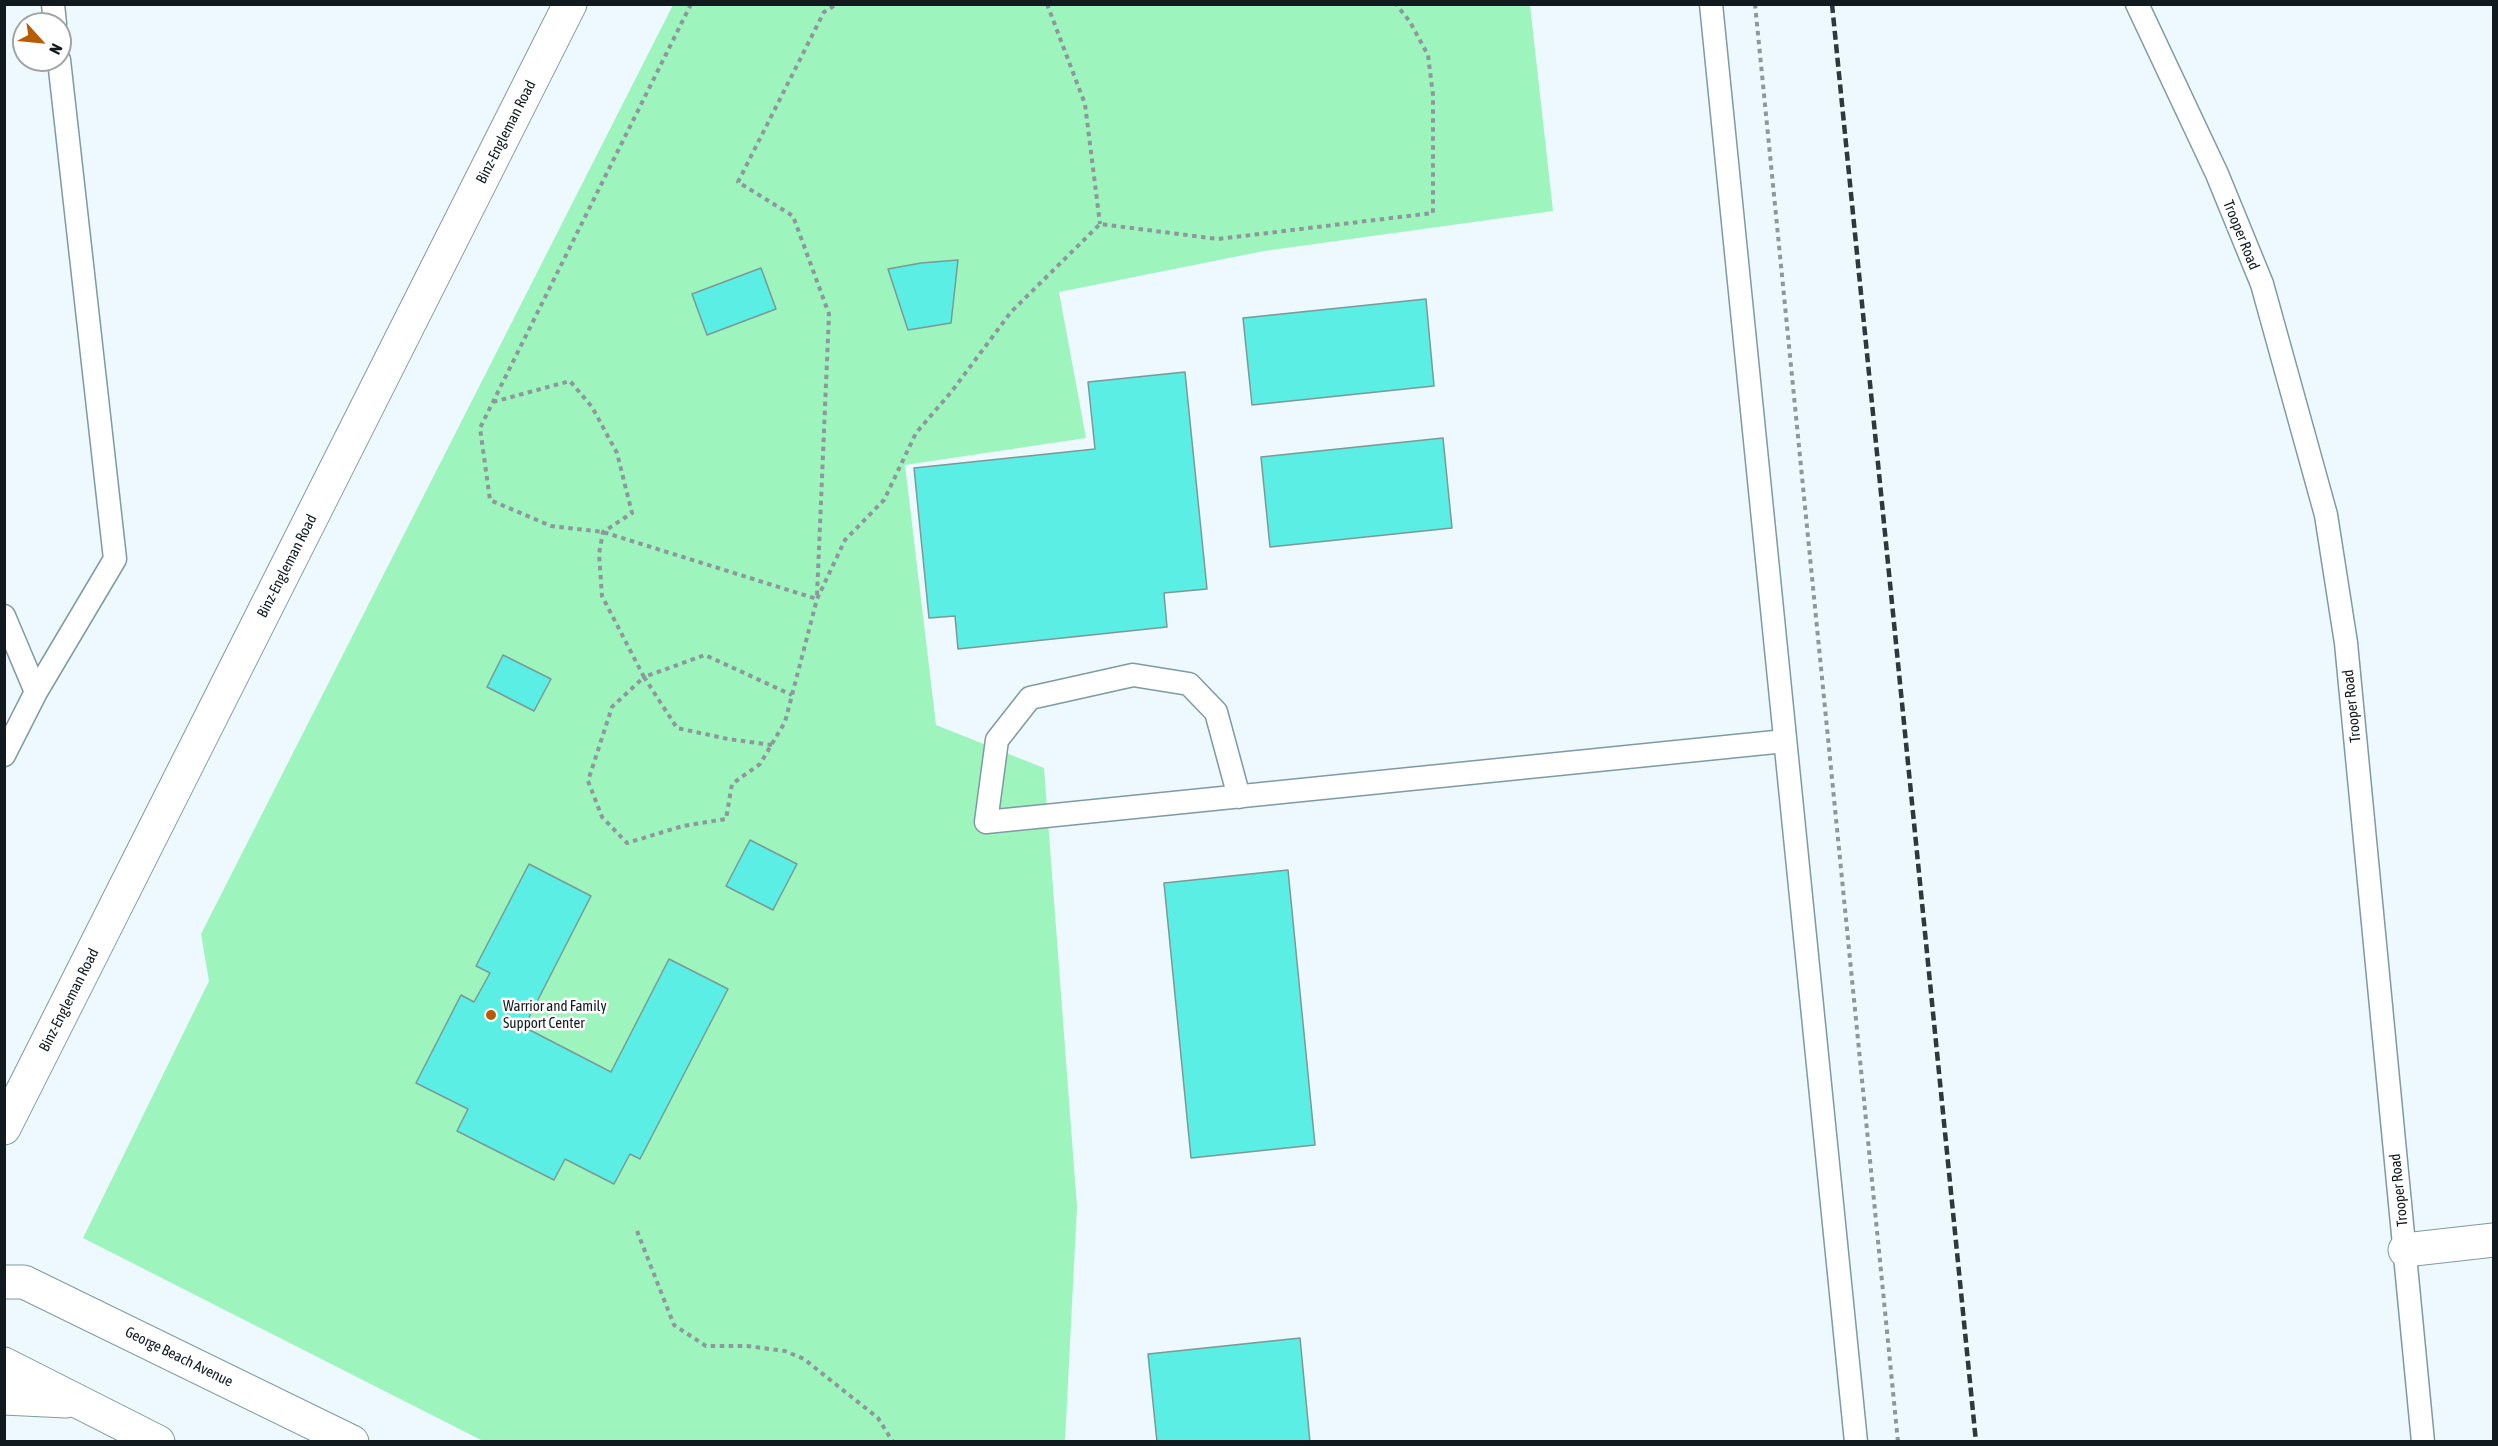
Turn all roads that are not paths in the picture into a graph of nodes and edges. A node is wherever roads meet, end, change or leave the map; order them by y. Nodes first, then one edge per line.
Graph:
1 (570, 4) edge
2 (1711, 4) edge
3 (2137, 4) edge
4 (60, 72) edge
5 (4, 616) edge
6 (36, 692) junction
7 (1785, 741) junction
8 (4, 755) edge
9 (1239, 797) junction
10 (4, 1128) edge
11 (2493, 1240) edge
12 (2405, 1250) junction
13 (4, 1282) edge
14 (4, 1364) edge
15 (4, 1398) edge
16 (78, 1401) junction
17 (158, 1442) edge
18 (352, 1442) edge
19 (1856, 1442) edge
20 (2423, 1442) edge

1 - 10 street, Binz-Engleman Road
2 - 7 lane
3 - 12 lane, Trooper Road
4 - 6 lane
5 - 6 lane
6 - 8 lane
7 - 9 lane
7 - 19 lane
9 - 9 lane
11 - 12 street
12 - 20 lane, Trooper Road
13 - 18 street, George Beach Avenue
14 - 16 street
15 - 16 street
16 - 17 street

